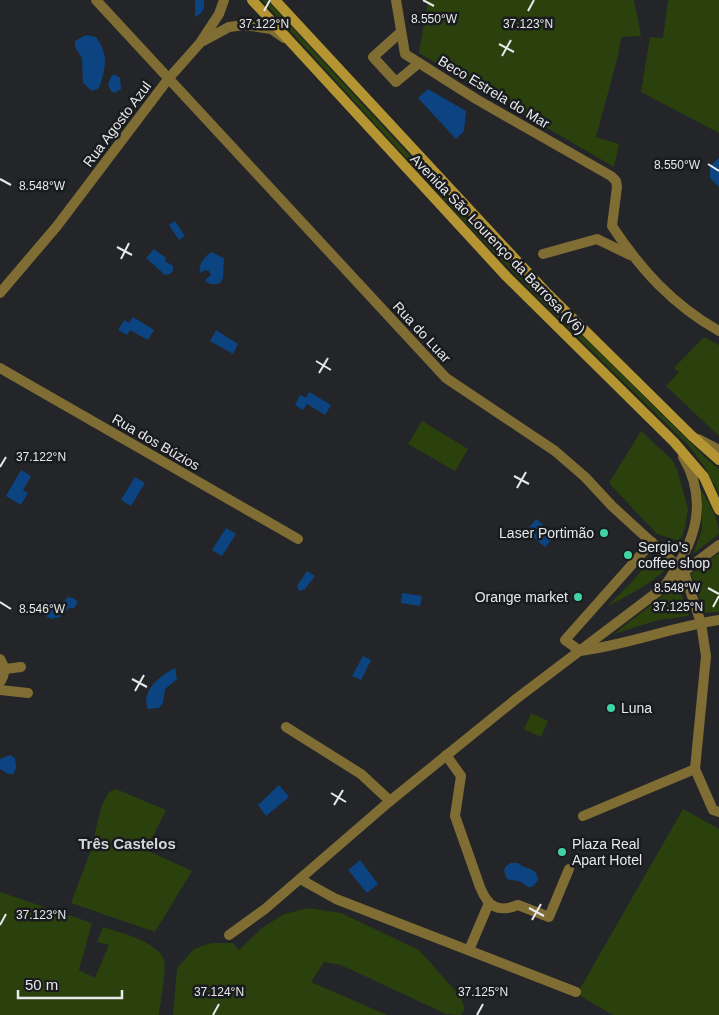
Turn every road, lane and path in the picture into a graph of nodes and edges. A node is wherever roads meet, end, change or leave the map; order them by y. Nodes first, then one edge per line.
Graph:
1 (96, 0) edge
2 (224, 0) edge
3 (252, 0) edge
4 (275, 0) edge
5 (396, 0) edge
6 (401, 32) junction
7 (200, 43) junction
8 (291, 43) junction
9 (419, 63) junction
10 (169, 78) junction
11 (612, 226) junction
12 (597, 239) junction
13 (543, 254) dead end
14 (631, 255) junction
15 (0, 294) edge
16 (719, 331) edge
17 (0, 368) edge
18 (692, 436) junction
19 (674, 442) junction
20 (719, 450) edge
21 (719, 460) edge
22 (719, 510) edge
23 (298, 539) dead end
24 (652, 542) junction
25 (719, 545) edge
26 (681, 569) junction
27 (719, 620) edge
28 (701, 623) junction
29 (580, 651) junction
30 (0, 659) edge
31 (21, 667) dead end
32 (5, 669) junction
33 (0, 682) edge
34 (0, 690) edge
35 (28, 694) dead end
36 (286, 727) dead end
37 (446, 755) junction
38 (695, 769) junction
39 (390, 801) junction
40 (719, 812) edge
41 (583, 816) dead end
42 (569, 869) dead end
43 (300, 879) junction
44 (490, 903) junction
45 (229, 935) dead end
46 (469, 950) junction
47 (576, 992) dead end

1 - 10 street, Rua do Luar
2 - 7 street, Rua Agosto Azul
3 - 8 main road, Avenida São Lourenço da Barrosa (V6)
4 - 18 main road, Avenida São Lourenço da Barrosa (V6)
5 - 6 street, Beco Estrela do Mar
6 - 9 street, Beco Estrela do Mar
6 - 9 street
7 - 8 street, Rua Agosto Azul
7 - 10 street, Rua Agosto Azul
8 - 19 main road, Avenida São Lourenço da Barrosa (V6)
9 - 11 street, Beco Estrela do Mar
10 - 15 street, Rua Agosto Azul
10 - 24 street, Rua do Luar
11 - 12 street
11 - 14 street
12 - 13 street
12 - 14 street
14 - 16 street
17 - 23 street, Rua dos Búzios
18 - 20 street
18 - 21 main road, Avenida São Lourenço da Barrosa (V6)
19 - 22 main road, Avenida São Lourenço da Barrosa (V6)
19 - 26 street
24 - 26 street, Rua do Luar
24 - 29 street
25 - 26 street
26 - 28 street
26 - 29 street
27 - 28 street
28 - 29 street
28 - 38 street
29 - 37 street
30 - 32 street
31 - 32 street
32 - 33 street
34 - 35 street
36 - 39 street
37 - 39 street
37 - 44 street
38 - 40 street
38 - 41 street
39 - 43 street
42 - 44 street
43 - 45 street
43 - 46 street
44 - 46 street
46 - 47 street

